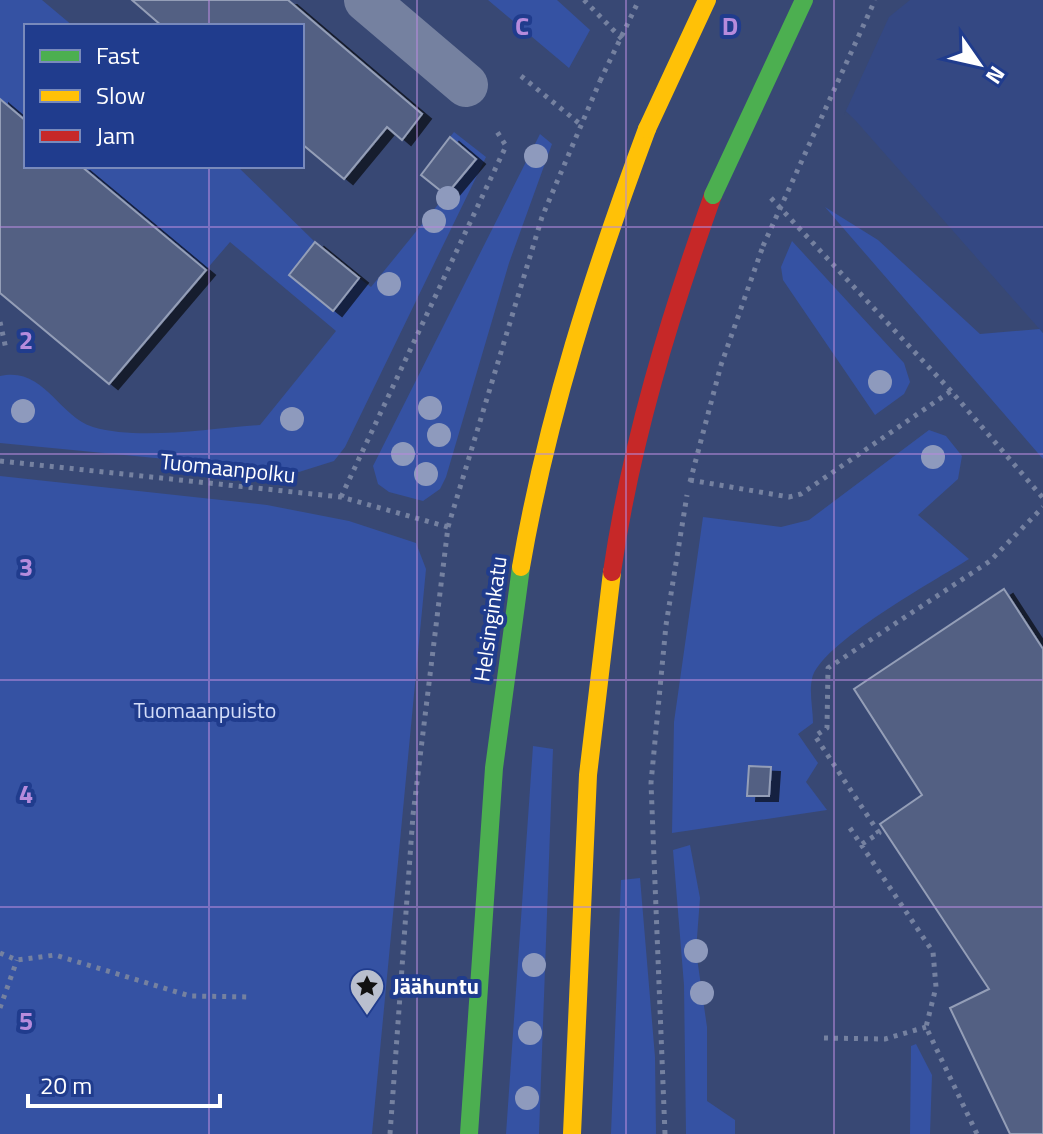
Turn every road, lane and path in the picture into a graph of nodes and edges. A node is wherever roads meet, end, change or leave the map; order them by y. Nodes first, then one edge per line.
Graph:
1 (366, 0) edge
2 (584, 0) edge
3 (639, 0) edge
4 (707, 0) edge
5 (804, 0) edge
6 (875, 0) edge
7 (634, 52) dead end
8 (519, 74) dead end
9 (600, 81) dead end
10 (466, 85) dead end
11 (580, 124) dead end
12 (490, 181) dead end
13 (760, 186) dead end
14 (0, 322) edge
15 (6, 349) dead end
16 (951, 391) junction
17 (0, 461) edge
18 (690, 480) junction
19 (341, 497) junction
20 (1043, 498) edge
21 (1043, 507) edge
22 (448, 527) dead end
23 (850, 828) dead end
24 (862, 844) junction
25 (0, 953) edge
26 (17, 960) junction
27 (251, 997) dead end
28 (0, 1008) edge
29 (926, 1027) junction
30 (824, 1038) dead end
31 (469, 1134) edge
32 (572, 1134) edge
33 (665, 1134) edge
34 (977, 1134) edge

1 - 10 street
2 - 7 path
3 - 9 path, bridge
4 - 31 main road, Helsinginkatu, bridge
5 - 32 main road, bridge
6 - 18 path, bridge
8 - 11 path
12 - 19 path
13 - 16 path
14 - 15 path
16 - 18 path
16 - 20 path
17 - 19 path, Tuomaanpolku
18 - 33 path
19 - 22 path, Tuomaanpolku
21 - 24 path
23 - 24 path
24 - 29 path
25 - 26 path
26 - 27 path
26 - 28 path
29 - 30 path
29 - 34 path

